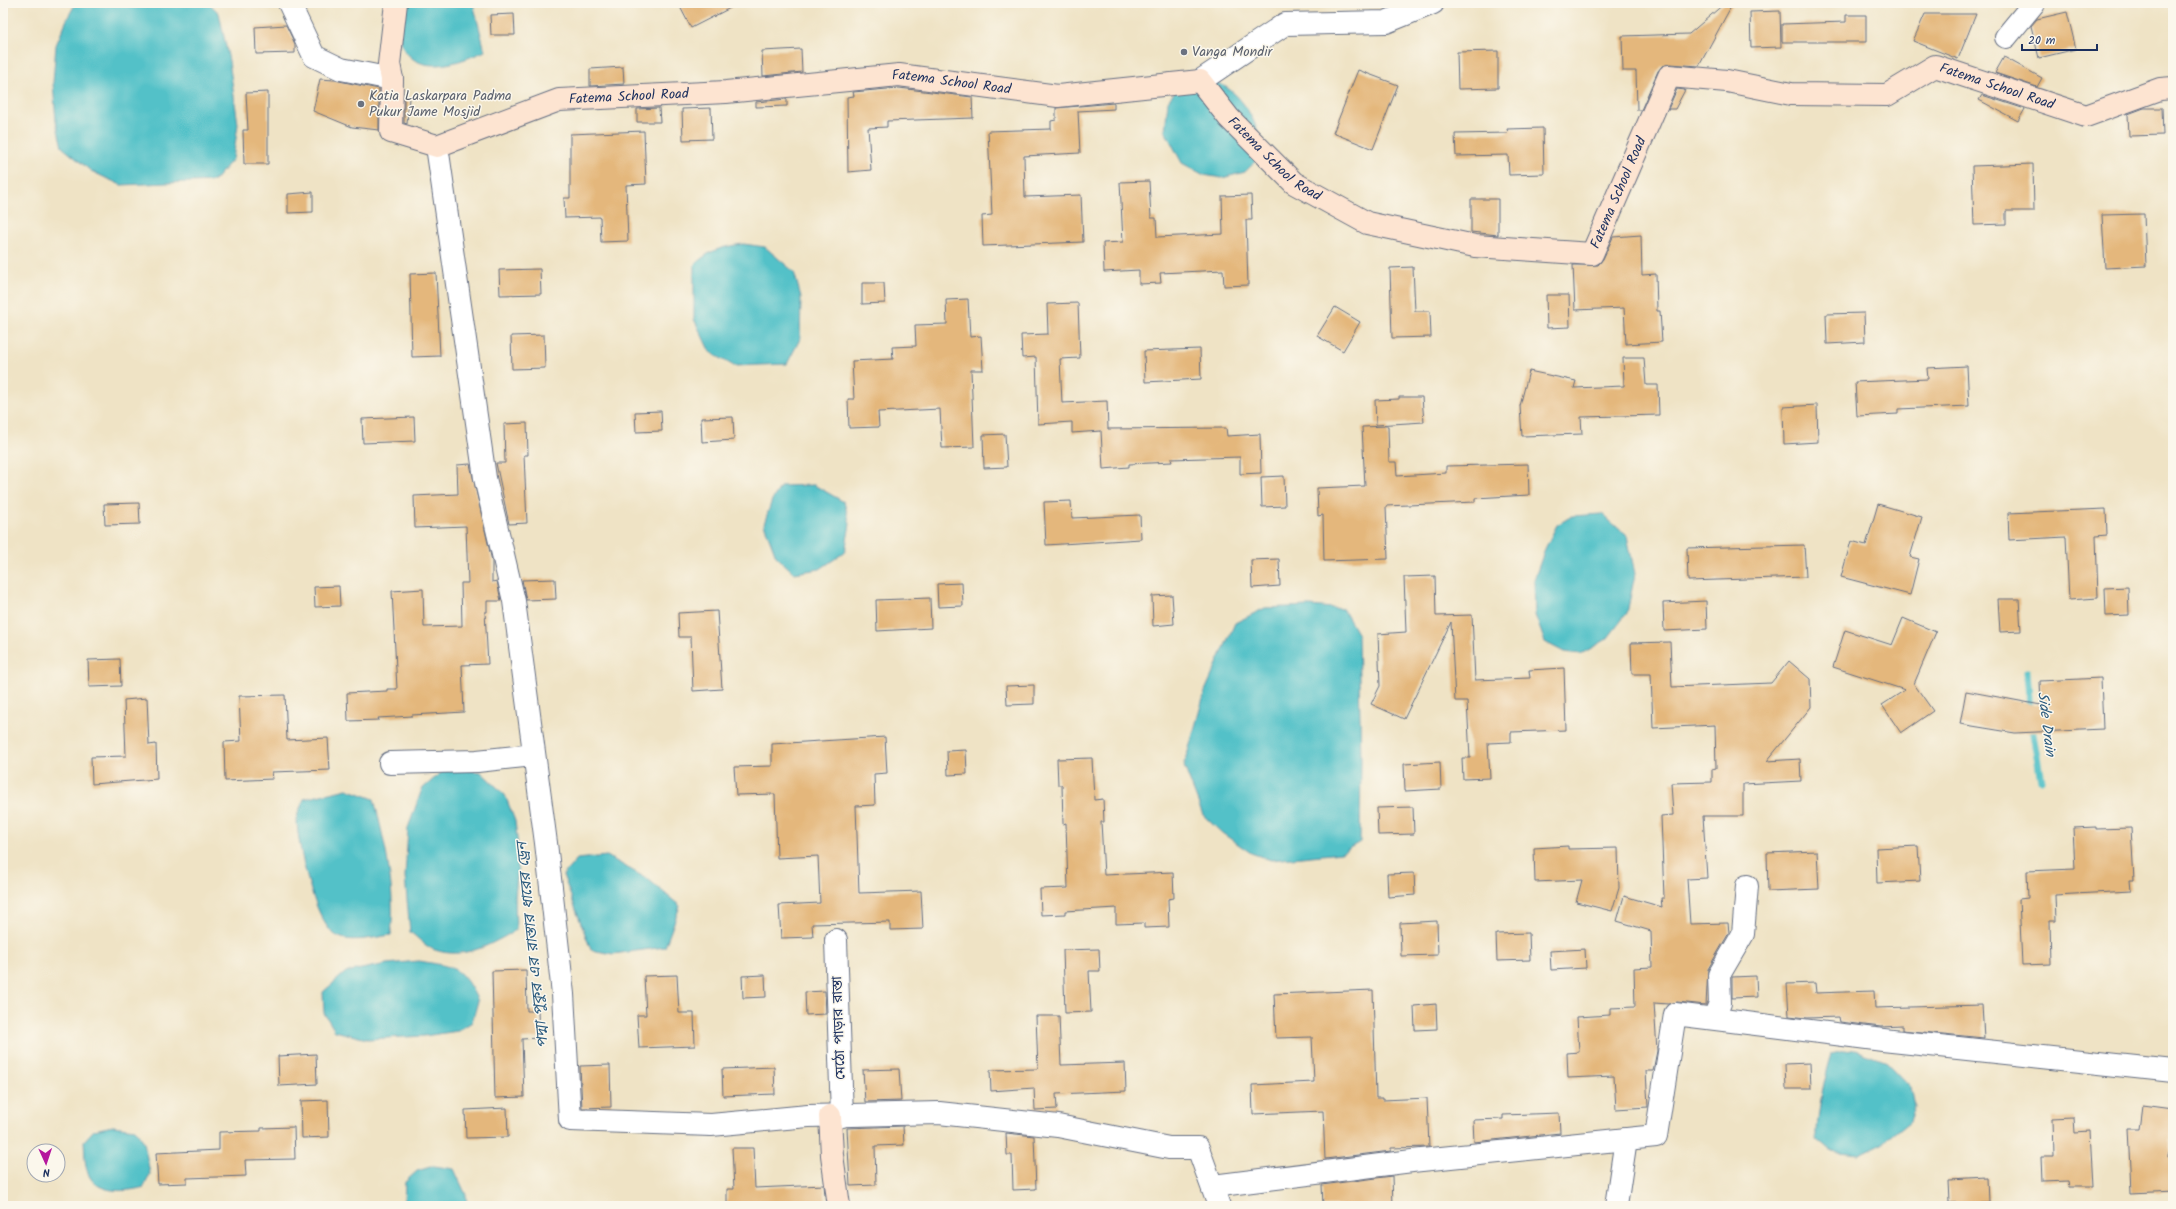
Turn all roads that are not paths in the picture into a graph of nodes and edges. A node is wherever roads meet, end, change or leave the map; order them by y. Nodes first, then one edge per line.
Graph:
1 (289, 3) edge
2 (396, 3) edge
3 (1433, 3) edge
4 (2034, 3) edge
5 (2006, 38) dead end
6 (392, 79) junction
7 (1200, 81) junction
8 (2173, 88) edge
9 (437, 146) junction
10 (534, 755) junction
11 (390, 763) dead end
12 (1747, 886) dead end
13 (836, 940) dead end
14 (1714, 1018) junction
15 (2173, 1071) edge
16 (836, 1116) junction
17 (1626, 1139) junction
18 (1216, 1196) edge
19 (839, 1206) edge
20 (1616, 1206) edge

1 - 6 street
2 - 6 main road
3 - 7 street
4 - 5 street
6 - 9 main road
7 - 8 main road, Fatema School Road
7 - 9 main road, Fatema School Road
9 - 10 street
10 - 11 street
10 - 16 street
12 - 14 street
13 - 16 street, মেঠো পাড়ার রাস্তা
14 - 15 street
14 - 17 street
16 - 18 street
16 - 19 main road
17 - 18 street
17 - 20 street

